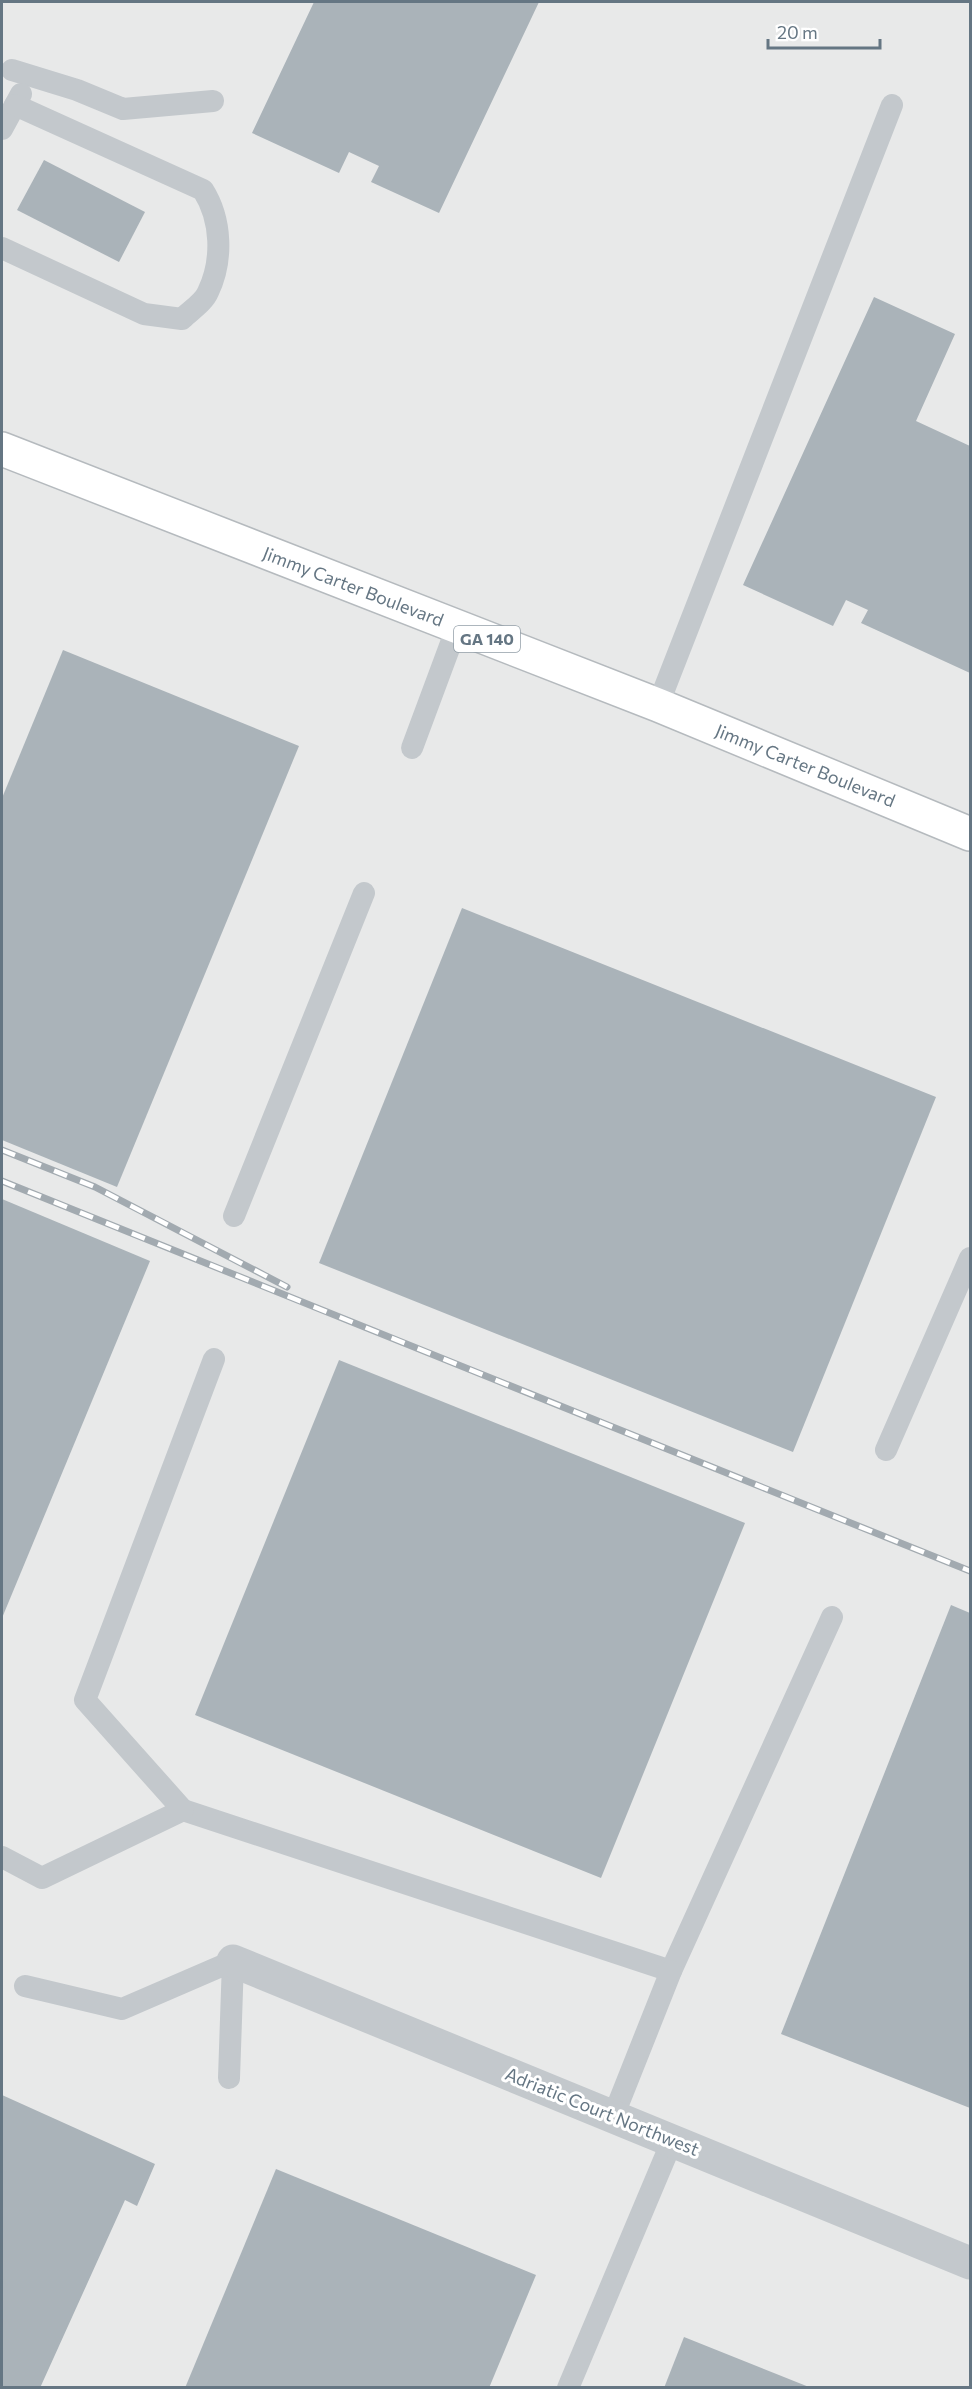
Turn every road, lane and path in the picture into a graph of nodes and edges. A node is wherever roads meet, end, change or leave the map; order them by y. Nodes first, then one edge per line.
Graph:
1 (213, 101) dead end
2 (15, 105) junction
3 (892, 105) dead end
4 (2, 129) edge
5 (2, 248) edge
6 (2, 449) edge
7 (457, 627) junction
8 (658, 705) junction
9 (412, 748) dead end
10 (970, 834) edge
11 (364, 893) dead end
12 (234, 1216) dead end
13 (970, 1258) edge
14 (214, 1359) dead end
15 (886, 1450) dead end
16 (832, 1617) dead end
17 (183, 1810) junction
18 (2, 1857) edge
19 (233, 1961) junction
20 (671, 1971) junction
21 (25, 1986) dead end
22 (230, 2078) dead end
23 (613, 2117) junction
24 (672, 2141) junction
25 (970, 2263) edge
26 (568, 2388) edge

1 - 2 lane
2 - 4 lane
2 - 5 lane
3 - 8 lane
6 - 7 main road, Jimmy Carter Boulevard / GA 140
7 - 8 main road, Jimmy Carter Boulevard / GA 140
7 - 9 lane
8 - 10 main road, Jimmy Carter Boulevard / GA 140
11 - 12 lane
13 - 15 lane
14 - 17 lane
16 - 20 lane
17 - 18 lane
17 - 20 lane
19 - 21 lane
19 - 22 lane
19 - 23 street, Adriatic Court Northwest
20 - 23 lane
23 - 24 street, Adriatic Court Northwest
24 - 25 street, Adriatic Court Northwest
24 - 26 lane

